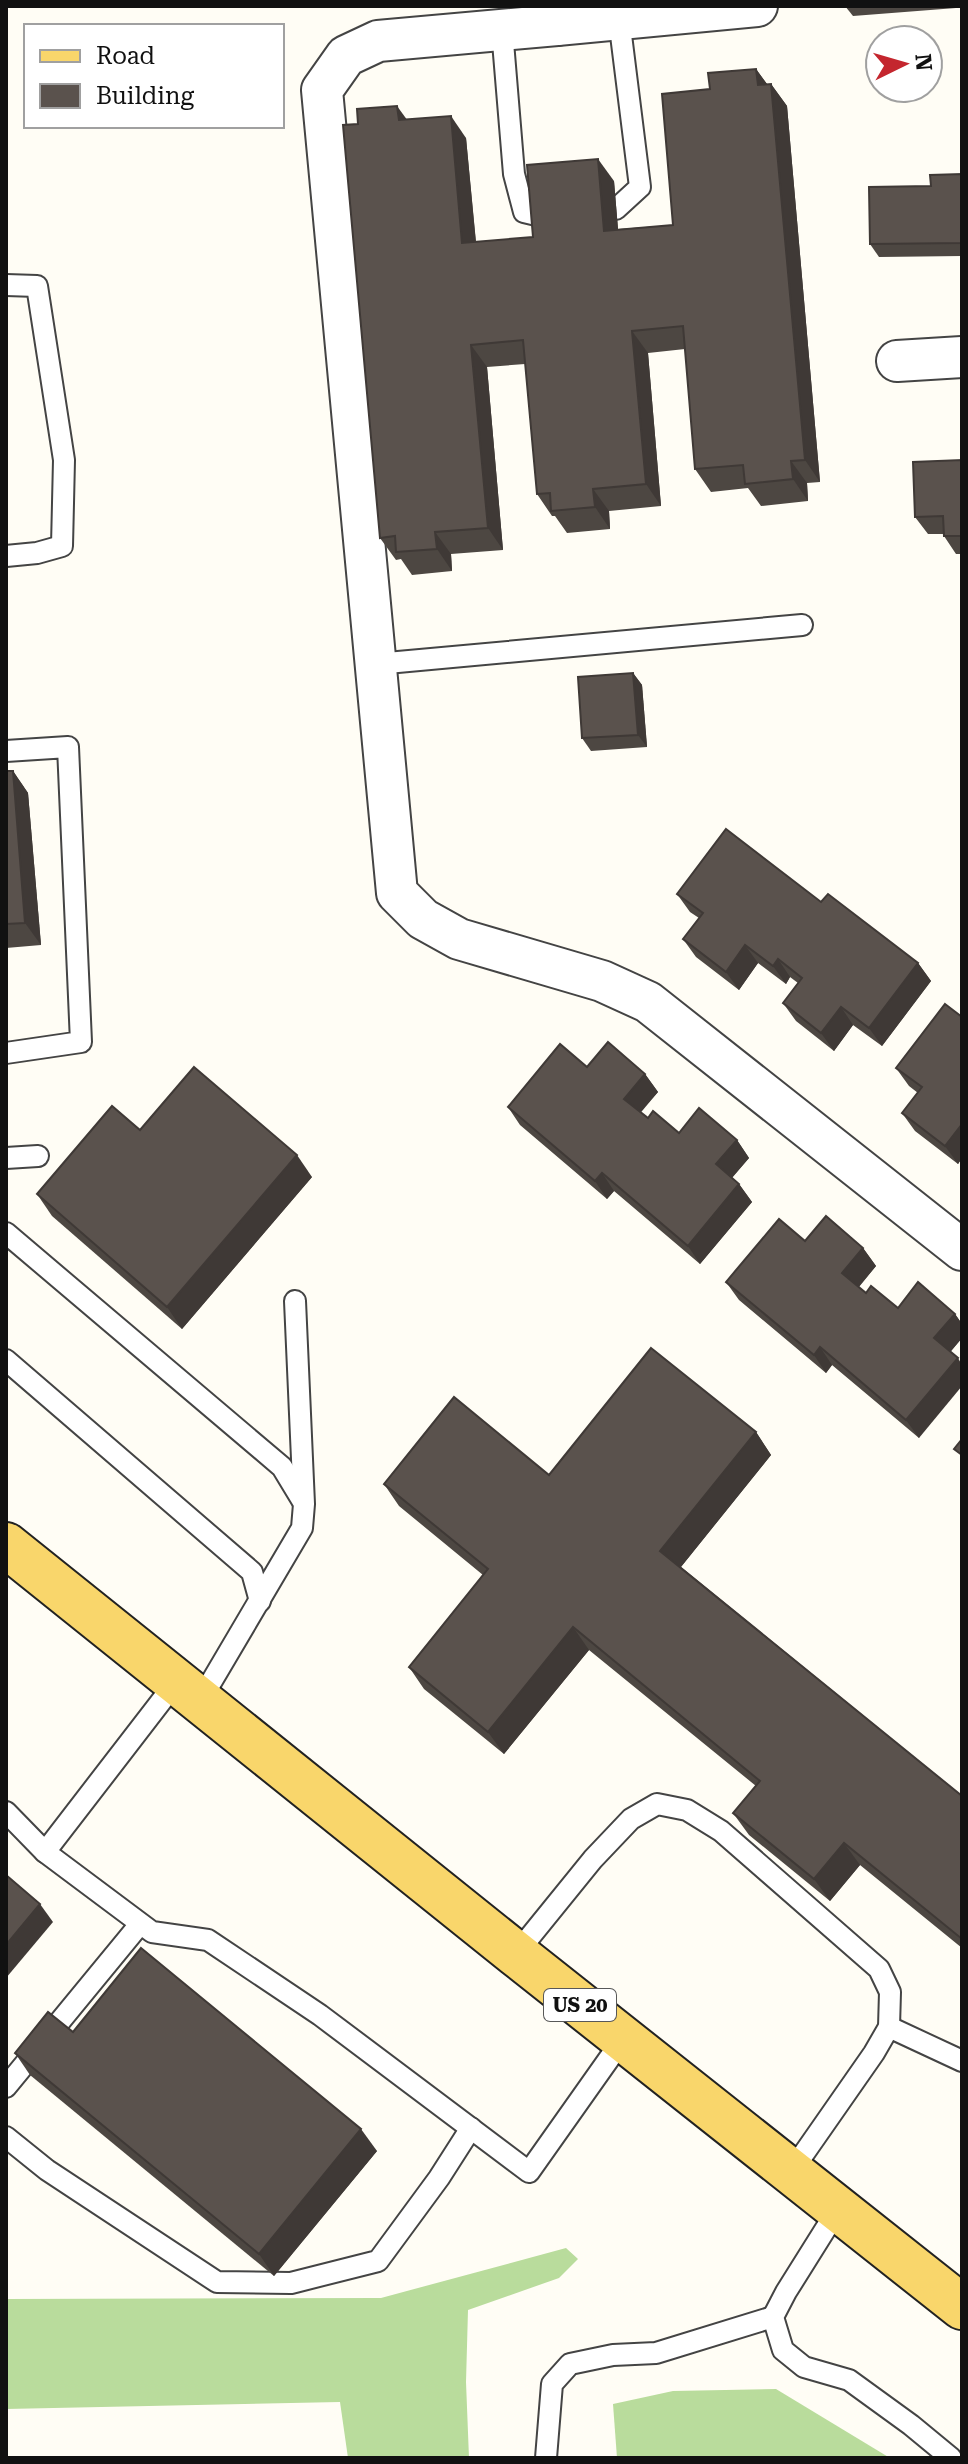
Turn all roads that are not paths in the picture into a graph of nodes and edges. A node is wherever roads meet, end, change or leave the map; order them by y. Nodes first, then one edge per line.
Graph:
1 (757, 6) edge
2 (556, 16) edge
3 (619, 19) junction
4 (502, 30) junction
5 (616, 209) dead end
6 (545, 217) edge
7 (6, 285) edge
8 (962, 357) edge
9 (897, 361) dead end
10 (6, 556) edge
11 (802, 625) dead end
12 (376, 664) junction
13 (6, 751) edge
14 (6, 1053) edge
15 (38, 1156) dead end
16 (6, 1158) edge
17 (6, 1233) edge
18 (962, 1250) edge
19 (295, 1301) dead end
20 (6, 1360) edge
21 (304, 1504) junction
22 (6, 1545) edge
23 (260, 1601) junction
24 (188, 1692) junction
25 (6, 1812) edge
26 (45, 1852) junction
27 (140, 1924) junction
28 (516, 1954) junction
29 (889, 2027) junction
30 (623, 2039) junction
31 (962, 2061) edge
32 (6, 2087) edge
33 (471, 2128) junction
34 (6, 2137) edge
35 (791, 2172) junction
36 (838, 2209) junction
37 (962, 2307) edge
38 (773, 2317) junction
39 (546, 2458) edge
40 (951, 2458) edge

1 - 3 street
2 - 3 street
2 - 4 street
3 - 5 lane
4 - 6 lane
4 - 12 street
7 - 10 lane
8 - 9 street
11 - 12 lane
12 - 18 street
13 - 14 lane
15 - 16 lane
17 - 21 lane
19 - 21 lane
20 - 23 lane
21 - 23 lane
22 - 24 main road, US 20
23 - 24 lane
24 - 26 lane
24 - 28 main road, US 20
25 - 26 lane
26 - 27 lane
27 - 32 lane
27 - 33 lane
28 - 29 lane
28 - 30 main road, US 20
29 - 31 lane
29 - 35 lane
30 - 33 lane
30 - 35 main road, US 20
33 - 34 lane
35 - 36 main road, US 20
36 - 37 main road, US 20
36 - 38 lane
38 - 39 lane
38 - 40 lane

